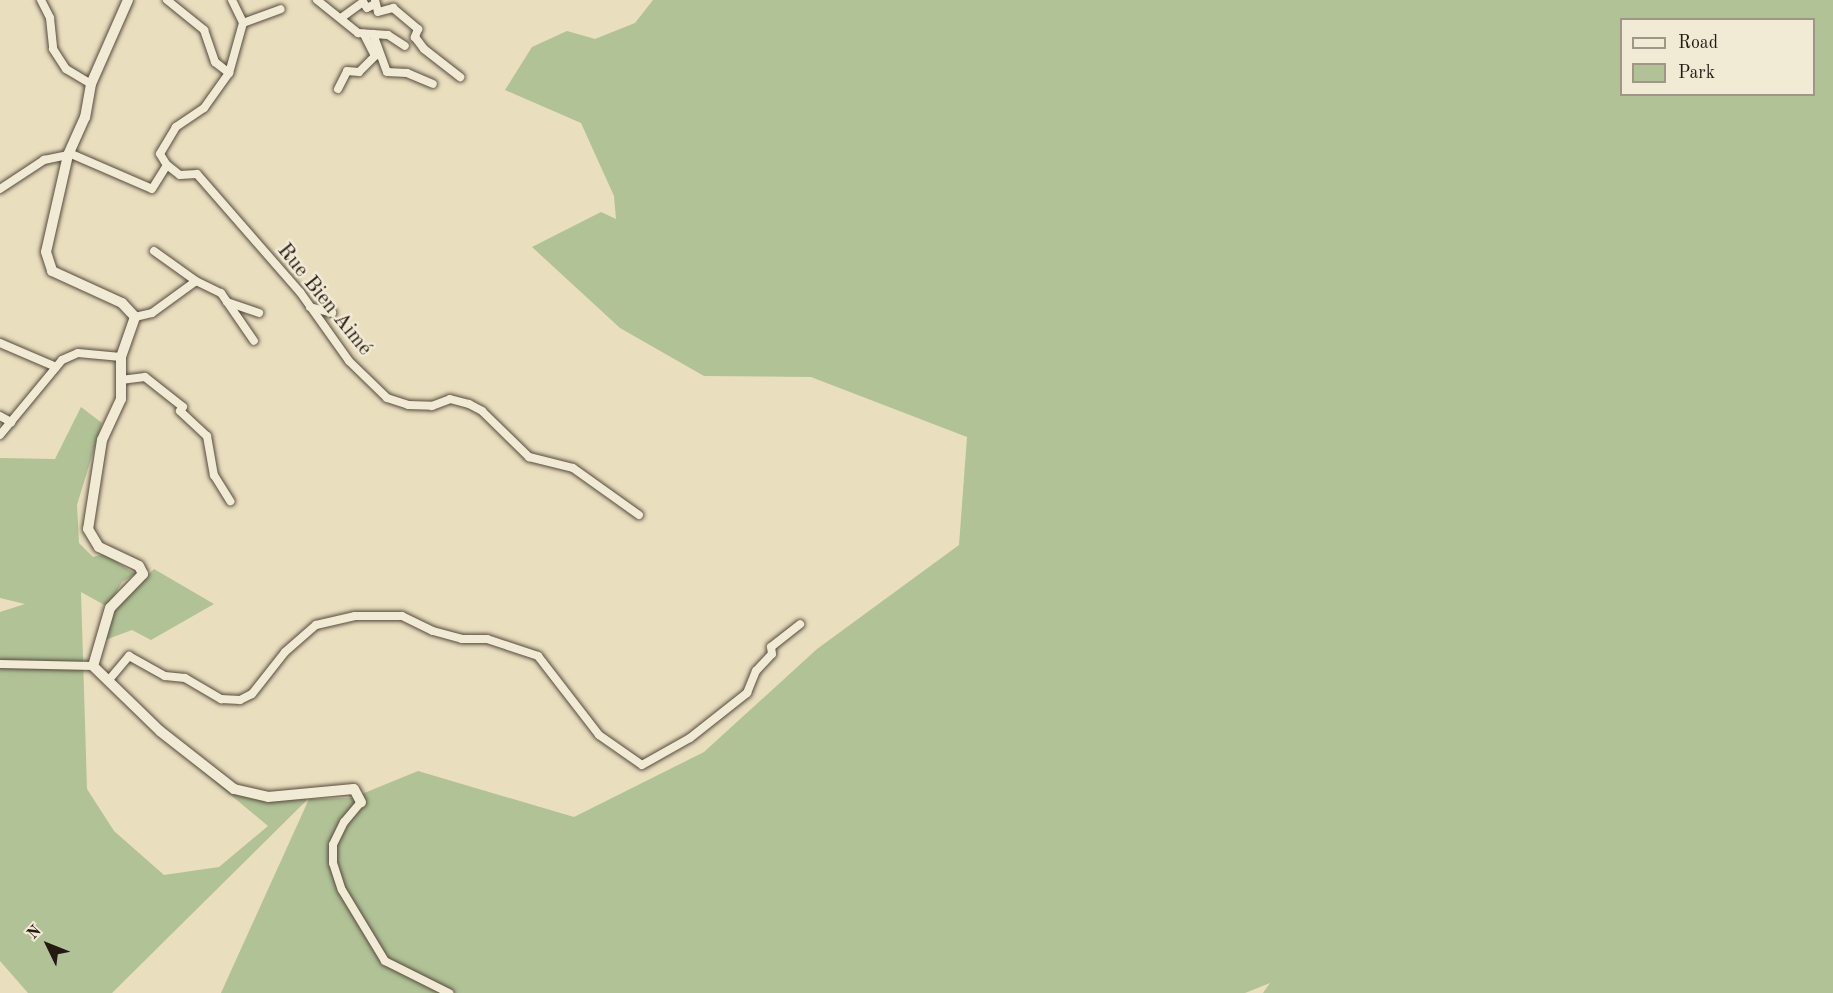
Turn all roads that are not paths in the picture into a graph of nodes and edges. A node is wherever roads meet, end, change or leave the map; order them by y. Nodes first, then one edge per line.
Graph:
1 (41, 0) edge
2 (128, 0) edge
3 (167, 0) edge
4 (232, 0) edge
5 (317, 0) edge
6 (375, 2) edge
7 (281, 9) dead end
8 (341, 18) junction
9 (243, 23) junction
10 (369, 34) junction
11 (405, 46) dead end
12 (229, 73) junction
13 (460, 77) dead end
14 (91, 84) junction
15 (433, 84) dead end
16 (338, 89) dead end
17 (68, 154) junction
18 (167, 165) junction
19 (0, 189) edge
20 (154, 251) dead end
21 (196, 281) junction
22 (227, 302) junction
23 (310, 307) junction
24 (259, 313) dead end
25 (332, 313) dead end
26 (135, 317) junction
27 (254, 341) dead end
28 (0, 343) edge
29 (121, 357) junction
30 (56, 367) junction
31 (121, 380) junction
32 (0, 416) edge
33 (10, 423) junction
34 (0, 435) edge
35 (230, 501) dead end
36 (639, 515) dead end
37 (800, 624) dead end
38 (0, 664) edge
39 (93, 666) junction
40 (108, 681) junction
41 (361, 802) joint
42 (449, 993) edge

1 - 14 street
2 - 14 street
3 - 12 street
4 - 9 street
5 - 8 street
6 - 8 street
6 - 13 street
7 - 9 street
8 - 10 street
9 - 12 street
10 - 11 street
10 - 15 street
10 - 16 street
12 - 18 street
14 - 17 street
17 - 18 street
17 - 19 street
17 - 26 street
18 - 23 street, Rue Bien Aimé
20 - 21 street
21 - 22 street
21 - 26 street
22 - 24 street
22 - 27 street
23 - 25 street
23 - 36 street, Rue Bien Aimé
26 - 29 street
28 - 30 street
29 - 30 street
29 - 31 street
30 - 33 street
31 - 35 street
31 - 39 street
32 - 33 street
33 - 34 street
37 - 40 street
38 - 39 street
39 - 40 street
40 - 41 street
41 - 42 street

